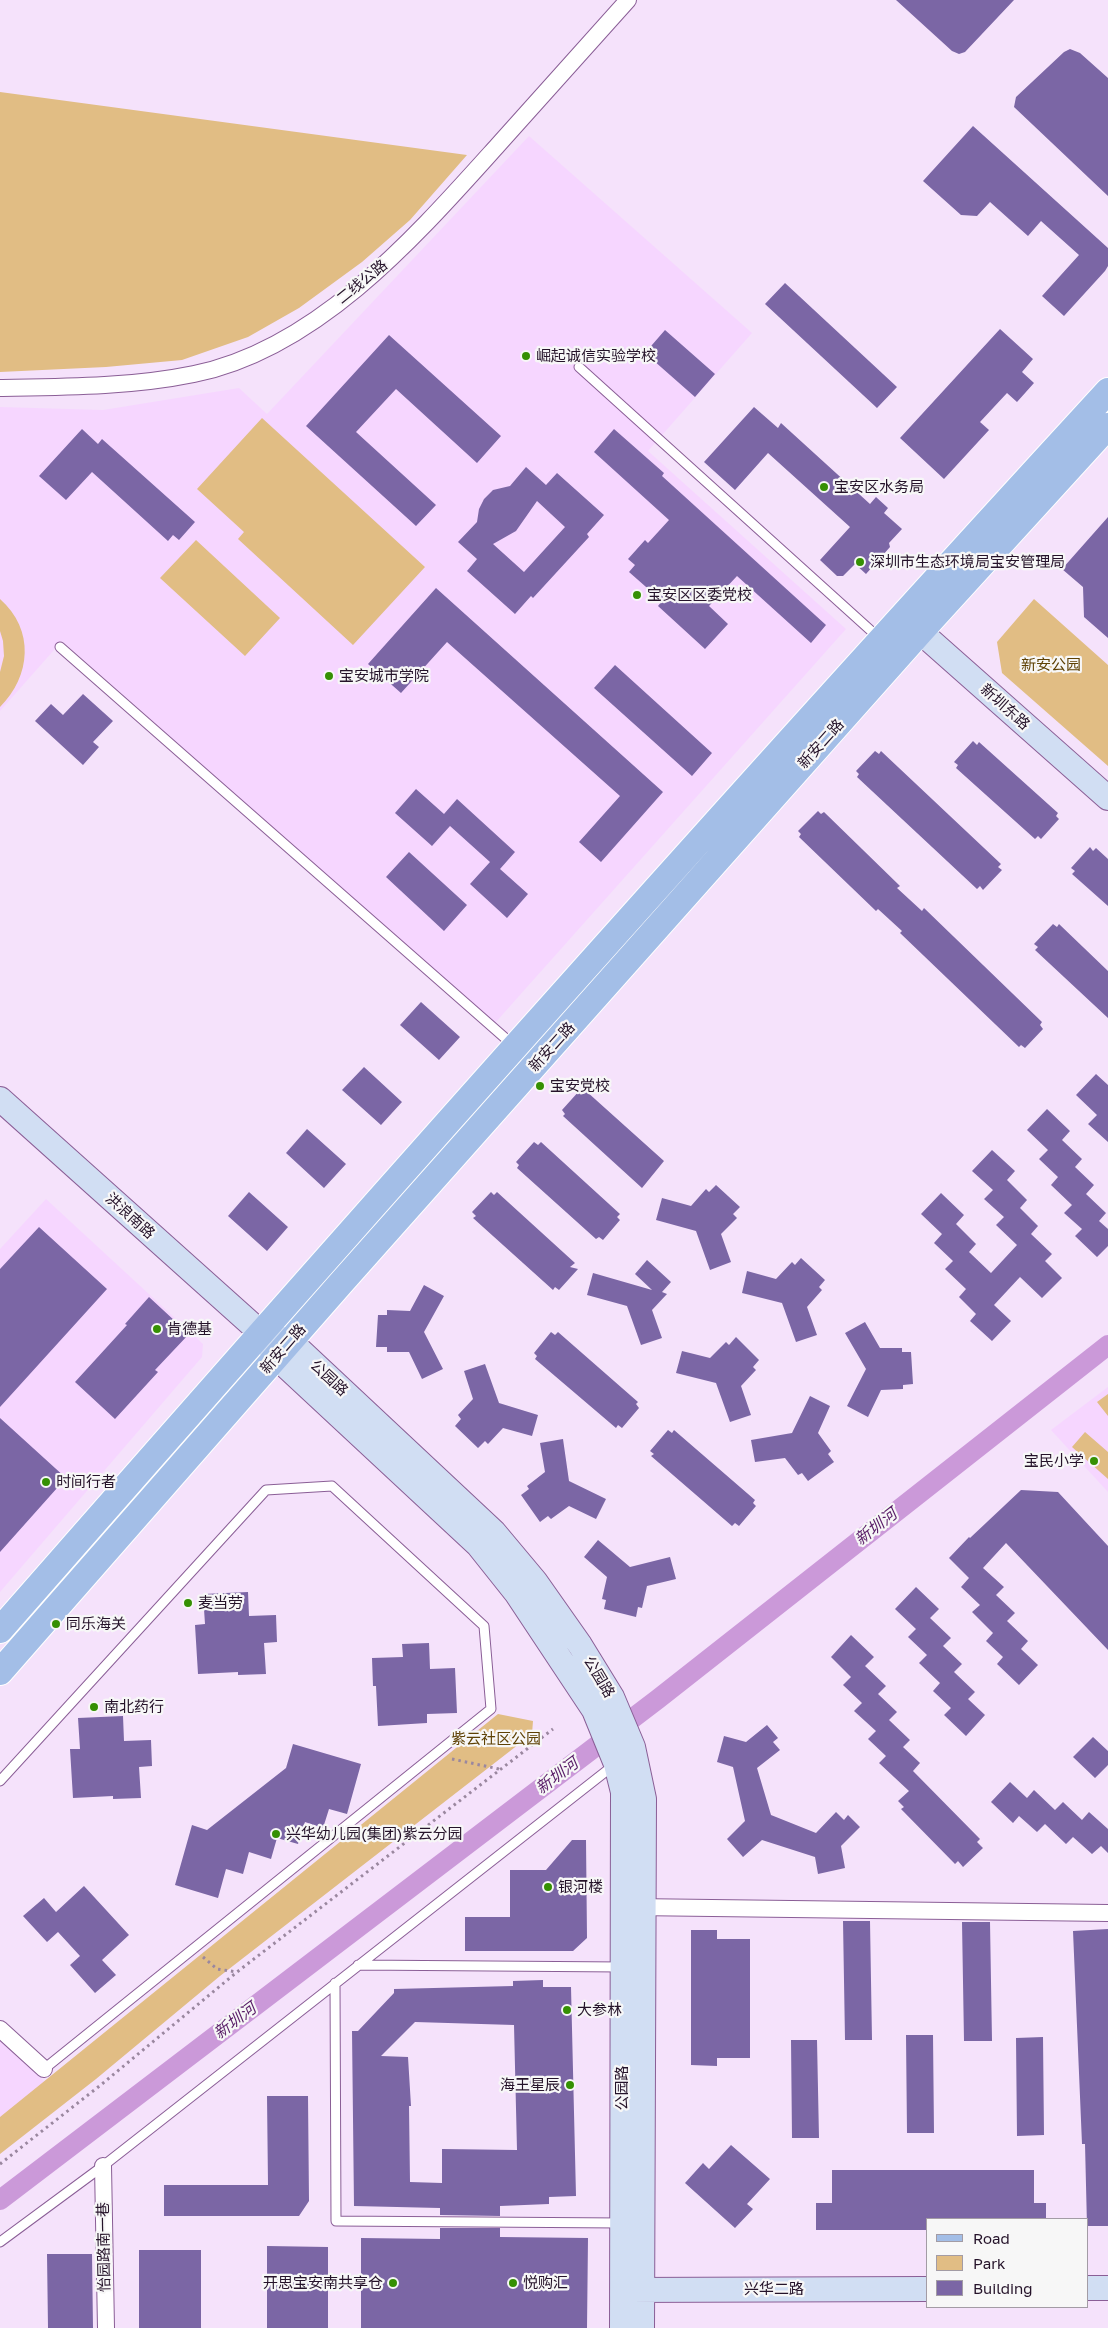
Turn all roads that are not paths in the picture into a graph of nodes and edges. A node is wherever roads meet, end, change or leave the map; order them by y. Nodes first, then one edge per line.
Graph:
1 (628, 0) edge
2 (579, 367) dead end
3 (0, 388) edge
4 (1108, 391) edge
5 (1104, 432) edge
6 (911, 624) junction
7 (881, 639) junction
8 (60, 647) dead end
9 (1108, 798) edge
10 (515, 1047) junction
11 (0, 1099) edge
12 (260, 1332) junction
13 (283, 1349) junction
14 (0, 1630) edge
15 (0, 1672) edge
16 (603, 1704) junction
17 (616, 1764) junction
18 (0, 1781) edge
19 (633, 1907) junction
20 (1108, 1913) edge
21 (358, 1965) junction
22 (622, 1967) junction
23 (335, 1983) junction
24 (0, 2029) edge
25 (44, 2069) joint
26 (103, 2166) junction
27 (621, 2223) junction
28 (0, 2242) edge
29 (1088, 2288) edge
30 (1108, 2288) edge
31 (926, 2289) edge
32 (632, 2290) junction
33 (106, 2328) edge
34 (622, 2328) edge
35 (642, 2328) edge

1 - 3 street, 二线公路
2 - 7 lane
4 - 6 main road, 新安二路
5 - 6 main road, 新安二路
6 - 7 main road, 新安二路
6 - 9 main road, 新圳东路
6 - 13 main road, 新安二路
7 - 10 main road, 新安二路
8 - 10 lane
10 - 12 main road, 新安二路
11 - 12 main road, 洪浪南路
12 - 13 main road, 公园路
12 - 14 main road, 新安二路
13 - 15 main road, 新安二路
13 - 16 main road, 公园路
16 - 17 main road, 公园路
16 - 19 main road, 公园路
17 - 19 main road, 公园路
17 - 21 lane
18 - 25 lane
19 - 20 street
19 - 22 main road, 公园路
19 - 32 main road, 公园路
21 - 22 lane
21 - 23 lane
22 - 27 main road, 公园路
23 - 26 lane
23 - 27 lane
24 - 25 street
26 - 28 lane
26 - 33 street, 怡园路南一巷
27 - 32 main road, 公园路
29 - 30 main road
31 - 32 main road, 兴华二路
32 - 34 main road, 公园路
32 - 35 main road, 公园路

